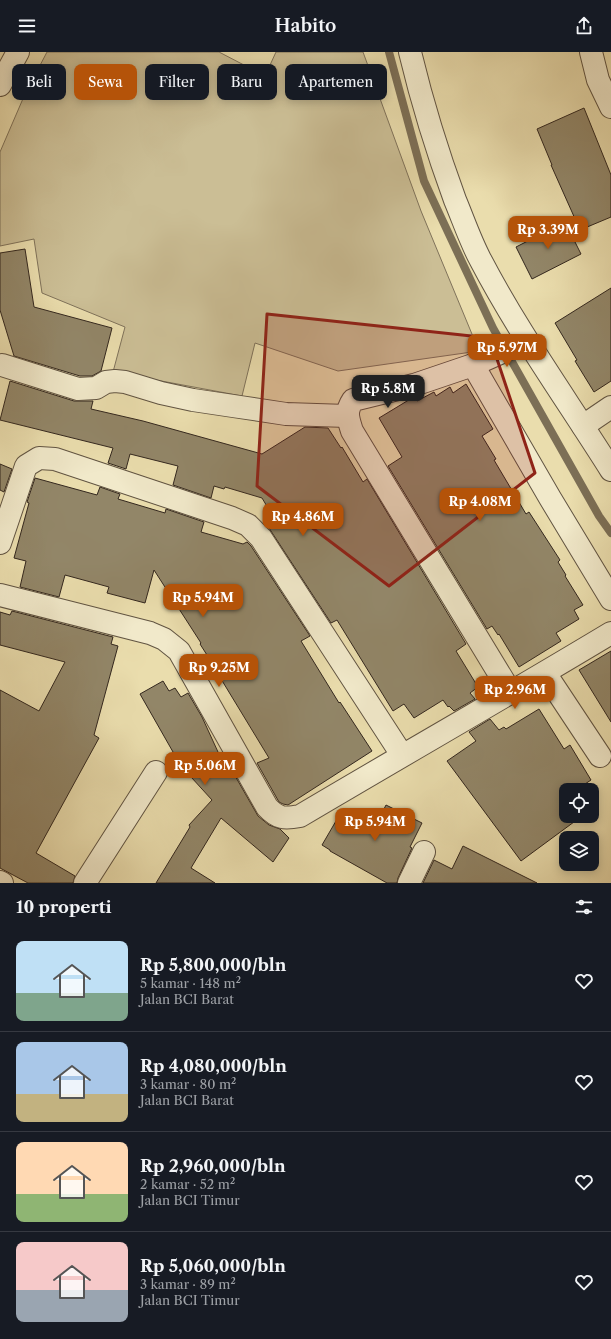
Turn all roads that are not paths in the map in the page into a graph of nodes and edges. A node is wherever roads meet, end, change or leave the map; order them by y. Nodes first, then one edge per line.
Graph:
1 (18, 52) edge
2 (410, 52) edge
3 (591, 52) edge
4 (604, 80) edge
5 (0, 85) edge
6 (611, 107) edge
7 (524, 342) junction
8 (1, 362) edge
9 (476, 363) junction
10 (611, 407) edge
11 (347, 416) junction
12 (583, 426) junction
13 (611, 470) edge
14 (0, 543) edge
15 (0, 595) edge
16 (611, 599) edge
17 (611, 633) edge
18 (545, 673) junction
19 (511, 693) junction
20 (402, 755) junction
21 (600, 756) dead end
22 (156, 772) dead end
23 (424, 852) dead end
24 (86, 883) edge
25 (409, 883) edge

1 - 5 street
2 - 7 street
3 - 4 street
4 - 6 street
7 - 9 street
7 - 12 street
8 - 11 street
9 - 11 street
9 - 16 street
10 - 12 street
11 - 19 street
12 - 13 street
14 - 20 street
15 - 20 street
17 - 18 street
18 - 19 street
18 - 21 street
19 - 20 street
22 - 24 street
23 - 25 street

